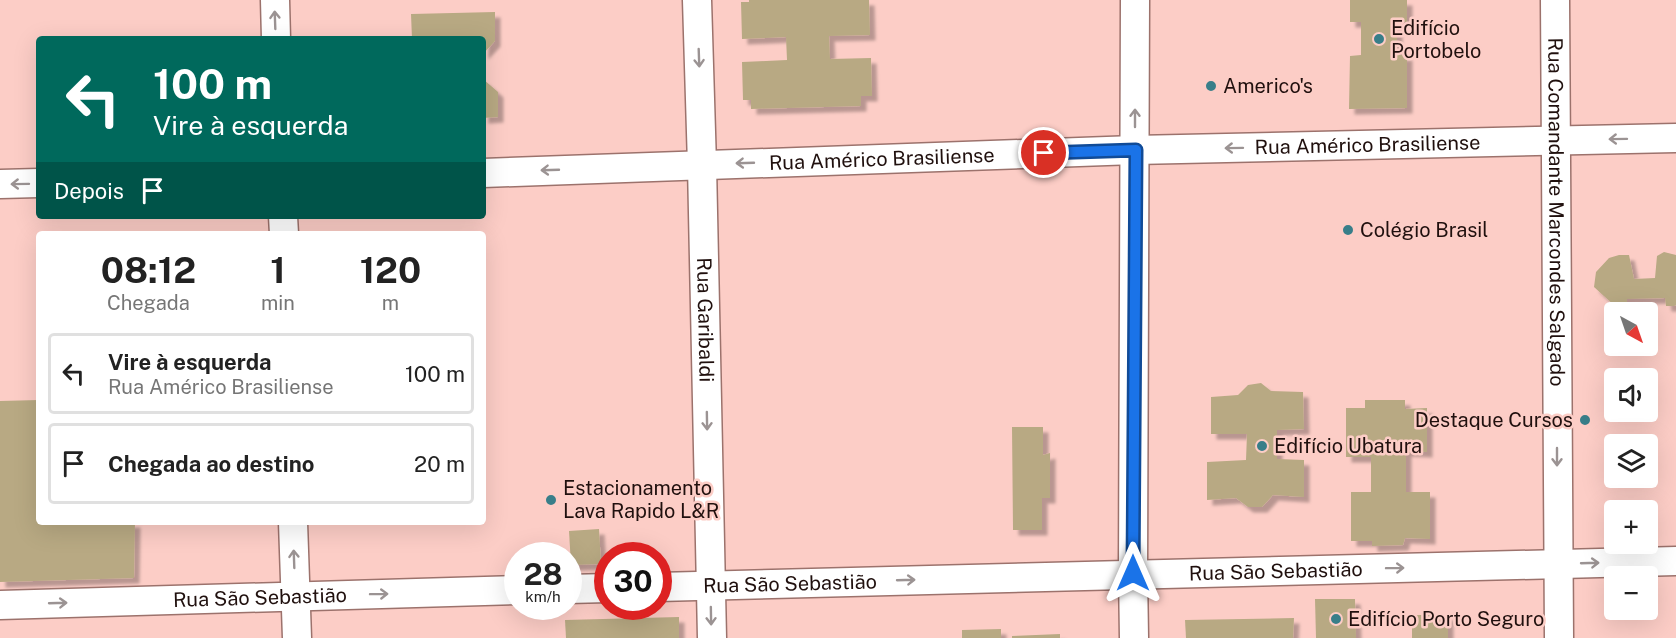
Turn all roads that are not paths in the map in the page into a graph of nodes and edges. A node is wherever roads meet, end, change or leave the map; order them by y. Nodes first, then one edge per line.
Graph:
1 (275, 0) edge
2 (697, 0) edge
3 (1135, 0) edge
4 (1555, 0) edge
5 (276, 36) edge
6 (1676, 138) edge
7 (1556, 140) junction
8 (1136, 150) junction
9 (702, 165) junction
10 (486, 172) edge
11 (36, 183) edge
12 (0, 184) edge
13 (293, 525) edge
14 (1676, 561) edge
15 (1558, 564) junction
16 (1133, 573) junction
17 (710, 585) junction
18 (672, 586) edge
19 (504, 590) edge
20 (296, 596) junction
21 (0, 605) edge
22 (297, 638) edge
23 (712, 638) edge
24 (1134, 638) edge
25 (1559, 638) edge

5 -> 1 street
2 -> 9 street, Rua Garibaldi
8 -> 3 street
4 - 7 street, Rua Comandante Marcondes Salgado
6 -> 7 street, Rua Américo Brasiliense
7 -> 8 street, Rua Américo Brasiliense
7 -> 15 street, Rua Comandante Marcondes Salgado
8 -> 9 street, Rua Américo Brasiliense
8 - 16 street
9 -> 10 street, Rua Américo Brasiliense
9 -> 17 street, Rua Garibaldi
11 -> 12 street
20 -> 13 street
15 -> 14 street, Rua São Sebastião
16 -> 15 street, Rua São Sebastião
15 - 25 street, Rua Comandante Marcondes Salgado
17 -> 16 street, Rua São Sebastião
16 - 24 street
17 - 18 street, Rua São Sebastião
17 -> 23 street, Rua Garibaldi
20 -> 19 street, Rua São Sebastião
21 -> 20 street, Rua São Sebastião
20 - 22 street

